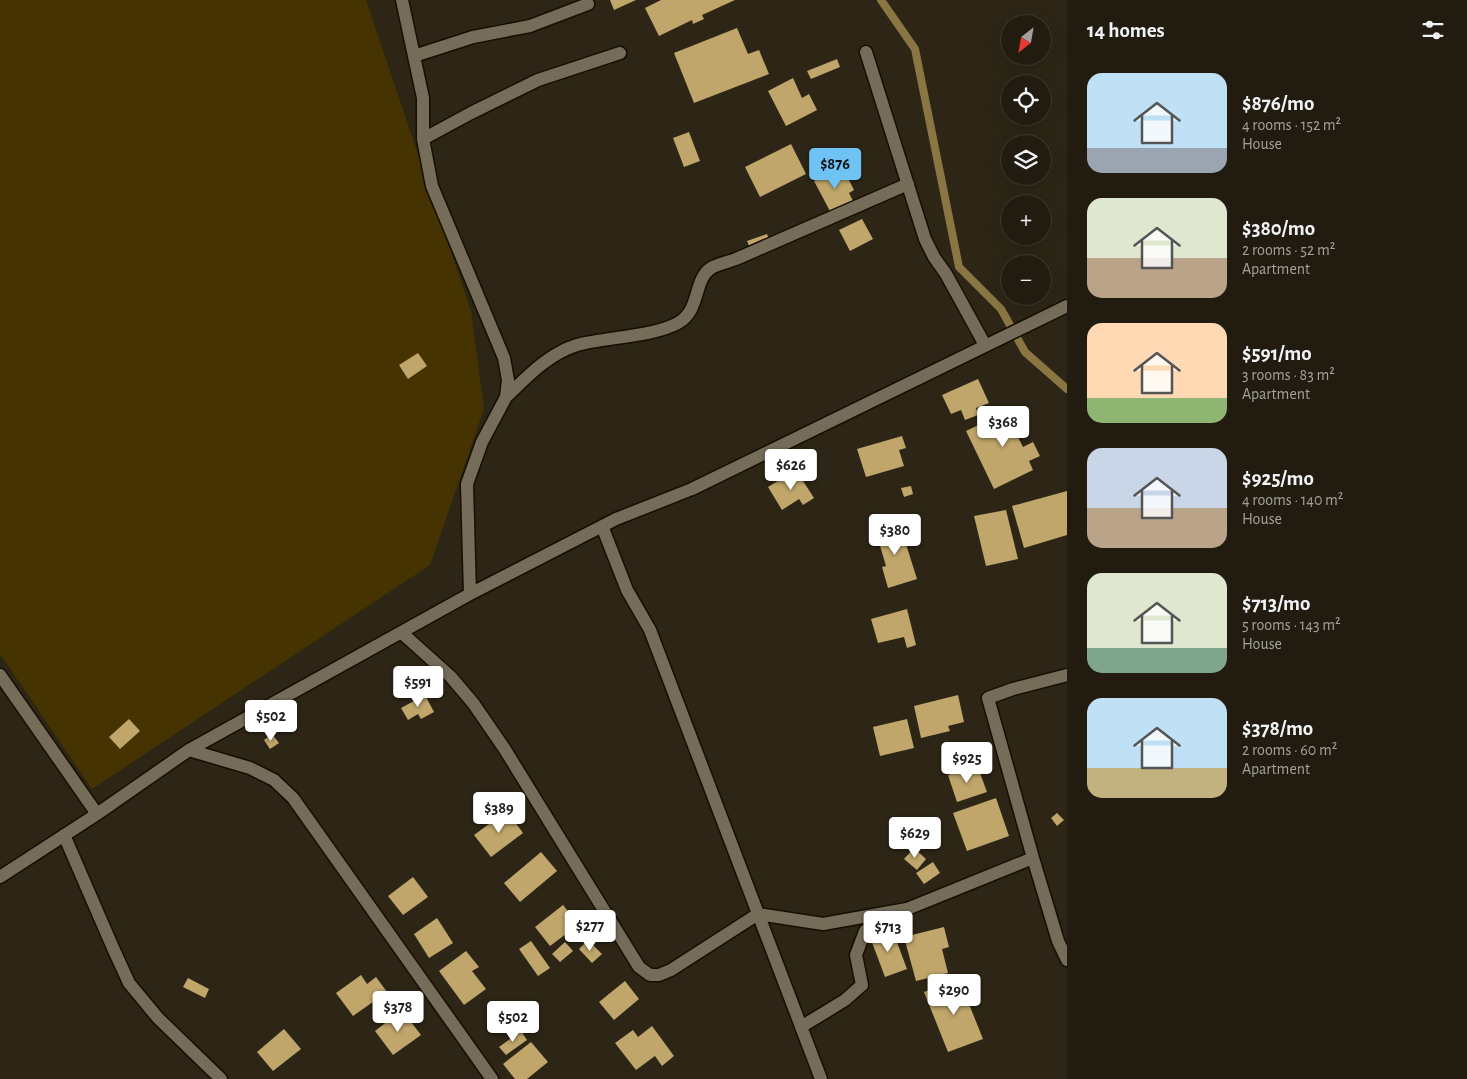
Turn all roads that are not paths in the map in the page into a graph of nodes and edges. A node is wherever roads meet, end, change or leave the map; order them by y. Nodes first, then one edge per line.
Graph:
1 (402, 0) edge
2 (588, 4) dead end
3 (866, 52) dead end
4 (620, 53) dead end
5 (414, 56) junction
6 (423, 139) junction
7 (908, 184) junction
8 (1067, 306) edge
9 (990, 343) junction
10 (506, 397) junction
11 (602, 526) junction
12 (470, 594) junction
13 (402, 633) junction
14 (0, 675) edge
15 (1067, 675) edge
16 (189, 750) junction
17 (97, 814) junction
18 (64, 835) junction
19 (1033, 858) junction
20 (0, 877) edge
21 (889, 913) junction
22 (758, 914) junction
23 (1067, 960) edge
24 (801, 1027) junction
25 (221, 1079) edge
26 (492, 1079) edge
27 (821, 1079) edge

1 - 5 street
2 - 5 street
3 - 7 street
4 - 6 street
5 - 6 street
6 - 10 street
7 - 9 street
7 - 10 street
8 - 9 street
9 - 11 street
10 - 12 street
11 - 12 street
11 - 22 street
12 - 13 street
13 - 16 street
13 - 22 street
14 - 17 street
15 - 19 street
16 - 17 street
16 - 26 street
17 - 18 street
18 - 20 street
18 - 25 street
19 - 21 street
19 - 23 street
21 - 22 street
21 - 24 street
22 - 24 street
24 - 27 street

